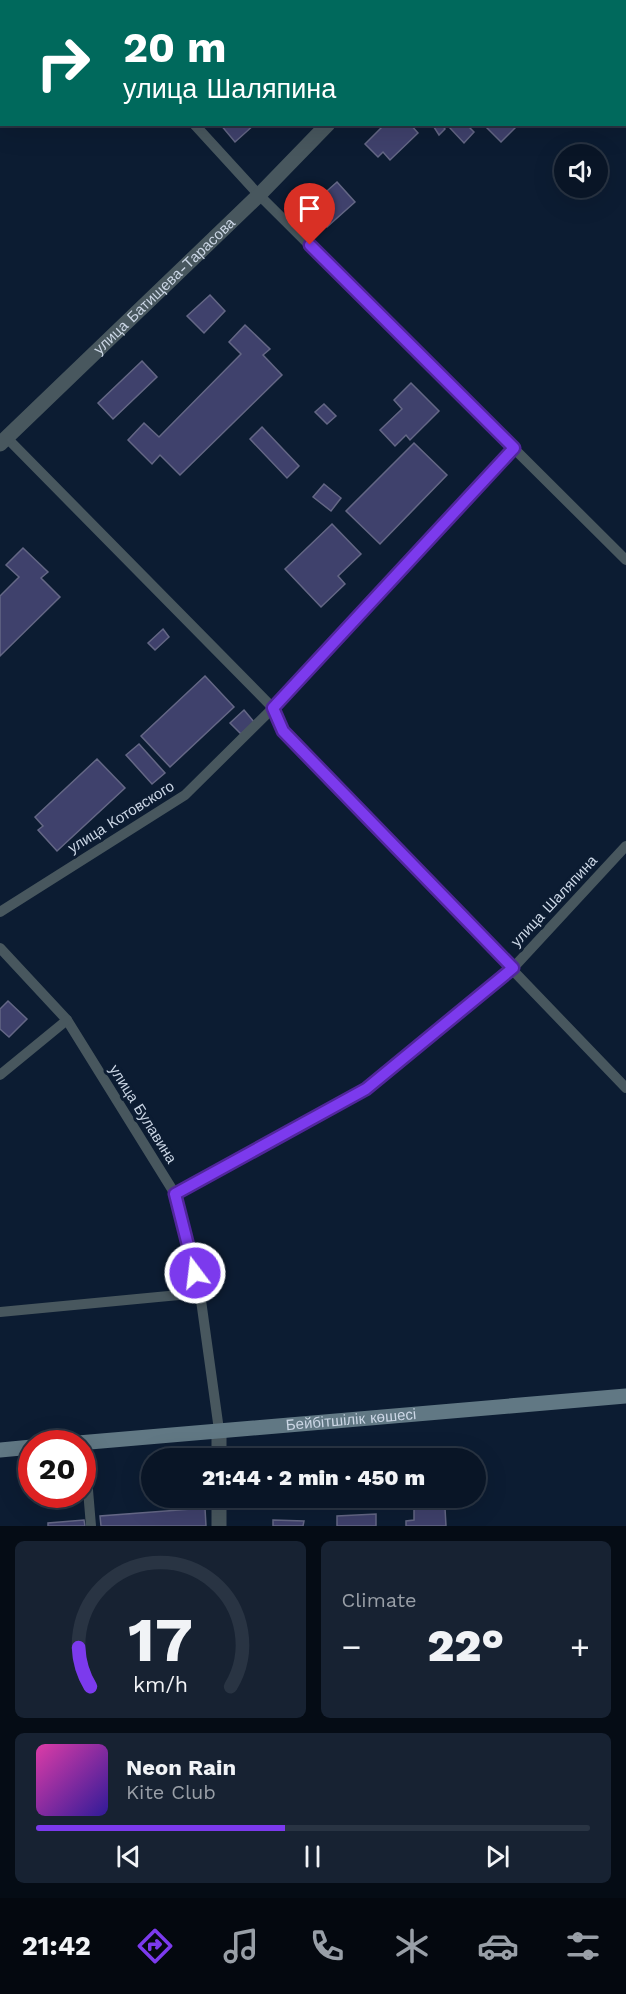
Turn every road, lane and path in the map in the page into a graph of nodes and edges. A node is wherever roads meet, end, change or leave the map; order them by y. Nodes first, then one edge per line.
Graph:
1 (196, 126) edge
2 (326, 126) edge
3 (260, 195) junction
4 (3, 441) edge
5 (514, 448) junction
6 (626, 560) edge
7 (273, 708) junction
8 (626, 846) edge
9 (0, 912) edge
10 (0, 948) edge
11 (513, 968) junction
12 (67, 1020) junction
13 (0, 1075) edge
14 (626, 1088) edge
15 (175, 1194) junction
16 (200, 1293) junction
17 (0, 1312) edge
18 (626, 1395) edge
19 (219, 1430) junction
20 (96, 1442) edge
21 (18, 1448) edge
22 (219, 1448) edge
23 (0, 1450) edge
24 (89, 1508) edge
25 (219, 1508) edge
26 (91, 1526) edge
27 (219, 1526) edge

1 - 3 lane
2 - 3 street, улица Батищева-Тарасова
3 - 4 street, улица Батищева-Тарасова
3 - 5 lane
4 - 7 lane
5 - 6 lane
5 - 7 lane, улица Котовского
7 - 9 lane, улица Котовского
7 - 11 lane
8 - 11 lane, улица Шаляпина
10 - 12 lane, улица Булавина
11 - 14 lane
11 - 15 lane, улица Шаляпина
12 - 13 lane
12 - 15 lane, улица Булавина
15 - 16 lane, улица Булавина
16 - 17 lane
16 - 19 lane, улица Булавина
18 - 19 street, Бейбітшілік көшесі
19 - 20 street, Бейбітшілік көшесі
19 - 22 street
21 - 23 street
24 - 26 lane
25 - 27 street

